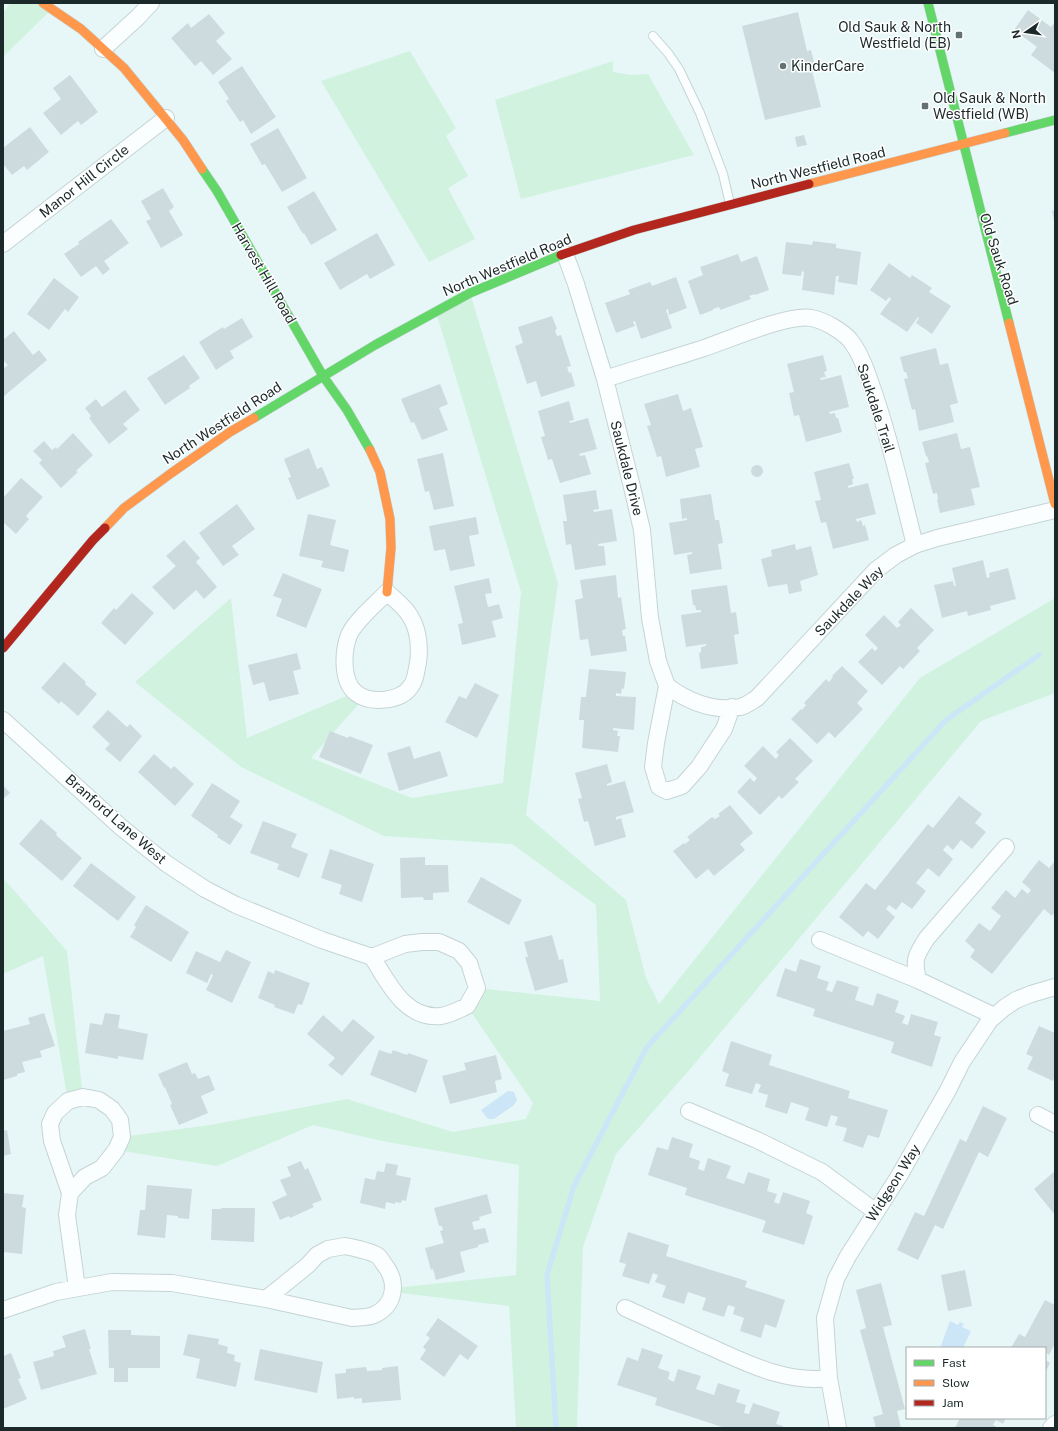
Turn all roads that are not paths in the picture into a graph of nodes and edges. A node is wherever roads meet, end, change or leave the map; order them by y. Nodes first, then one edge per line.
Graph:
1 (43, 3) edge
2 (151, 3) edge
3 (928, 3) edge
4 (653, 36) dead end
5 (103, 49) junction
6 (166, 118) junction
7 (1055, 120) edge
8 (964, 144) junction
9 (960, 164) dead end
10 (977, 164) dead end
11 (987, 198) dead end
12 (730, 205) junction
13 (3, 244) edge
14 (565, 254) junction
15 (982, 254) dead end
16 (323, 376) junction
17 (605, 379) junction
18 (1024, 382) junction
19 (1055, 504) edge
20 (1055, 510) edge
21 (915, 545) junction
22 (387, 592) junction
23 (3, 648) edge
24 (667, 686) junction
25 (732, 707) junction
26 (3, 720) edge
27 (1006, 847) dead end
28 (820, 940) dead end
29 (372, 957) junction
30 (918, 980) junction
31 (1055, 987) edge
32 (994, 1016) junction
33 (689, 1111) dead end
34 (1038, 1116) dead end
35 (1055, 1124) edge
36 (70, 1192) junction
37 (876, 1212) junction
38 (77, 1288) junction
39 (266, 1299) junction
40 (625, 1308) dead end
41 (3, 1310) edge
42 (829, 1378) junction
43 (1055, 1424) edge
44 (838, 1428) edge
45 (1051, 1428) edge

1 - 5 street, Harvest Hill Road
2 - 5 street
3 - 8 street, Old Sauk Road
4 - 12 lane
5 - 6 street, Harvest Hill Road
6 - 13 street, Manor Hill Circle
6 - 16 street, Harvest Hill Road
7 - 8 street, North Westfield Road
8 - 9 street, Old Sauk Road
8 - 10 street, Old Sauk Road
8 - 12 street, North Westfield Road
8 - 18 street, Old Sauk Road
11 - 18 street, Old Sauk Road
12 - 14 street, North Westfield Road
14 - 16 street, North Westfield Road
14 - 17 street, Saukdale Drive
15 - 18 street, Old Sauk Road
16 - 22 street, Harvest Hill Road
16 - 23 street, North Westfield Road
17 - 21 street, Saukdale Trail
17 - 24 street, Saukdale Drive
18 - 19 street, Old Sauk Road
20 - 21 street, Saukdale Way
21 - 25 street, Saukdale Way
22 - 22 street
24 - 25 street, Saukdale Way
24 - 25 street
26 - 29 street, Branford Lane West
27 - 30 street
28 - 30 street
29 - 29 street
30 - 32 street
31 - 32 street, Widgeon Way
32 - 37 street, Widgeon Way
33 - 37 street
34 - 35 street
36 - 36 street
36 - 38 street
37 - 42 street, Widgeon Way
38 - 39 street
38 - 41 street
39 - 39 street
40 - 42 street
42 - 44 street, Widgeon Way
43 - 45 street

